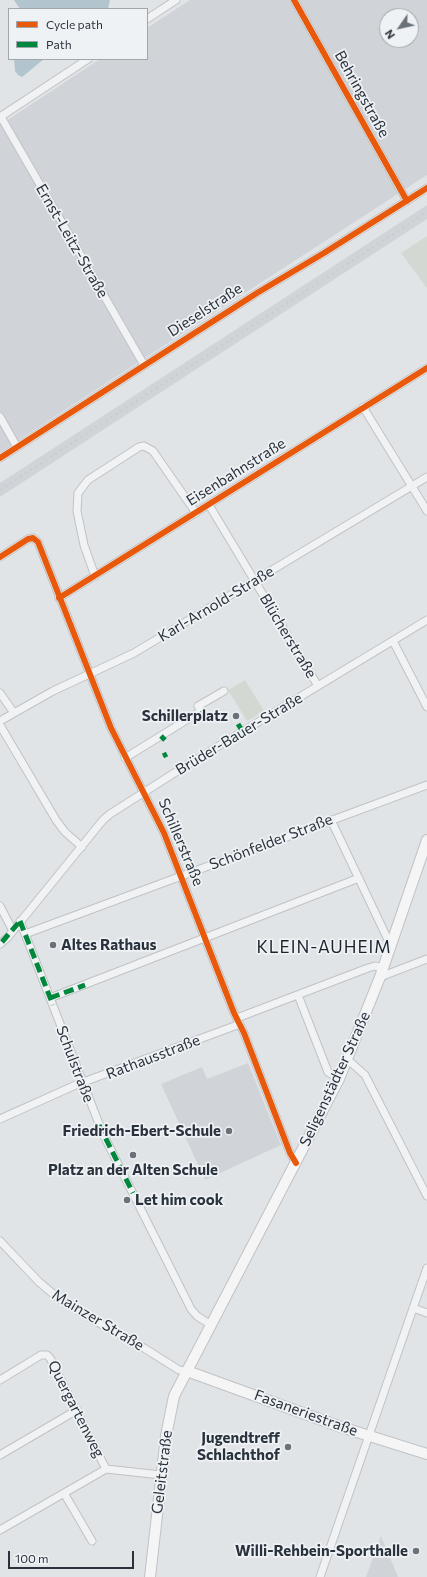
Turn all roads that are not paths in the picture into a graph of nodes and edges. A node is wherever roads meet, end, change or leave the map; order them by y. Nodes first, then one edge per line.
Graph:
1 (176, 0) edge
2 (294, 0) edge
3 (148, 18) edge
4 (86, 60) edge
5 (1, 117) edge
6 (427, 188) edge
7 (407, 201) junction
8 (144, 365) junction
9 (427, 368) edge
10 (363, 407) junction
11 (0, 418) edge
12 (17, 447) junction
13 (0, 458) edge
14 (427, 477) edge
15 (412, 486) junction
16 (209, 505) junction
17 (427, 511) edge
18 (196, 513) junction
19 (0, 557) edge
20 (95, 576) junction
21 (255, 580) junction
22 (59, 598) junction
23 (427, 620) edge
24 (393, 641) junction
25 (89, 675) junction
26 (318, 686) junction
27 (224, 691) dead end
28 (0, 693) edge
29 (427, 706) edge
30 (14, 713) junction
31 (0, 721) edge
32 (0, 725) edge
33 (125, 758) junction
34 (427, 785) edge
35 (144, 792) junction
36 (331, 820) junction
37 (427, 840) edge
38 (82, 846) junction
39 (182, 876) junction
40 (358, 878) junction
41 (0, 906) edge
42 (20, 921) junction
43 (13, 931) junction
44 (25, 934) junction
45 (205, 938) junction
46 (0, 944) edge
47 (391, 946) junction
48 (427, 959) edge
49 (382, 973) junction
50 (298, 995) junction
51 (52, 1002) junction
52 (238, 1021) junction
53 (348, 1059) junction
54 (339, 1079) junction
55 (82, 1083) junction
56 (0, 1119) edge
57 (296, 1163) junction
58 (427, 1196) edge
59 (0, 1241) edge
60 (427, 1268) edge
61 (413, 1308) junction
62 (427, 1313) edge
63 (211, 1325) junction
64 (186, 1371) junction
65 (2, 1377) edge
66 (77, 1410) junction
67 (370, 1436) junction
68 (427, 1454) edge
69 (0, 1455) edge
70 (106, 1469) junction
71 (161, 1475) junction
72 (64, 1493) junction
73 (0, 1530) edge
74 (92, 1541) dead end
75 (150, 1577) edge
76 (320, 1577) edge

1 - 3 street
2 - 7 street, Behringstraße
4 - 5 street
5 - 8 street, Ernst-Leitz-Straße
6 - 7 street, Dieselstraße
7 - 8 street, Dieselstraße
8 - 12 street, Dieselstraße
9 - 10 street, Eisenbahnstraße
10 - 15 street
10 - 16 street, Eisenbahnstraße
11 - 12 street
12 - 13 street, Dieselstraße
14 - 15 street, Karl-Arnold-Straße
15 - 17 street
15 - 21 street, Karl-Arnold-Straße
16 - 18 street, Eisenbahnstraße
16 - 21 street, Blücherstraße
18 - 20 street, Eisenbahnstraße
18 - 20 street
19 - 22 street, Schillerstraße
20 - 22 street, Eisenbahnstraße
21 - 25 street, Karl-Arnold-Straße
21 - 26 street, Blücherstraße
22 - 25 street, Schillerstraße
23 - 24 street, Brüder-Bauer-Straße
24 - 26 street, Brüder-Bauer-Straße
24 - 29 street
25 - 30 street, Karl-Arnold-Straße
25 - 33 street, Schillerstraße
26 - 35 street, Brüder-Bauer-Straße
27 - 33 street
28 - 30 street
30 - 31 street, Karl-Arnold-Straße
32 - 38 street
33 - 35 street, Schillerstraße
34 - 36 street, Schönfelder Straße
35 - 38 street, Brüder-Bauer-Straße
35 - 39 street, Schillerstraße
36 - 39 street, Schönfelder Straße
36 - 40 street
37 - 47 main road, Seligenstädter Straße
38 - 42 street, Brüder-Bauer-Straße
39 - 44 street, Schönfelder Straße
39 - 45 street, Schillerstraße
40 - 45 street
40 - 47 street
41 - 43 street
42 - 43 street, Brüder-Bauer-Straße
42 - 44 street, Schulstraße
43 - 46 street, Brüder-Bauer-Straße
44 - 51 street, Schulstraße
45 - 51 street
45 - 52 street, Schillerstraße
47 - 49 main road, Seligenstädter Straße
48 - 49 street, Rathausstraße
49 - 50 street, Rathausstraße
49 - 53 main road, Seligenstädter Straße
50 - 52 street, Rathausstraße
50 - 54 street
51 - 55 street, Schulstraße
52 - 55 street, Rathausstraße
52 - 57 street, Schillerstraße
53 - 54 main road, Seligenstädter Straße
53 - 58 street
54 - 57 main road, Seligenstädter Straße
55 - 56 street, Rathausstraße
55 - 63 street, Schulstraße
57 - 63 main road, Seligenstädter Straße
59 - 64 street, Mainzer Straße
60 - 61 street
61 - 62 street
61 - 67 street
63 - 64 main road, Seligenstädter Straße
64 - 67 main road, Fasaneriestraße
64 - 71 main road, Geleitstraße
65 - 66 street, Quergartenweg
66 - 69 street
66 - 70 street, Quergartenweg
67 - 68 main road, Fasaneriestraße
67 - 76 street
70 - 71 street
70 - 72 street
71 - 75 main road, Geleitstraße
72 - 73 street
72 - 74 street

